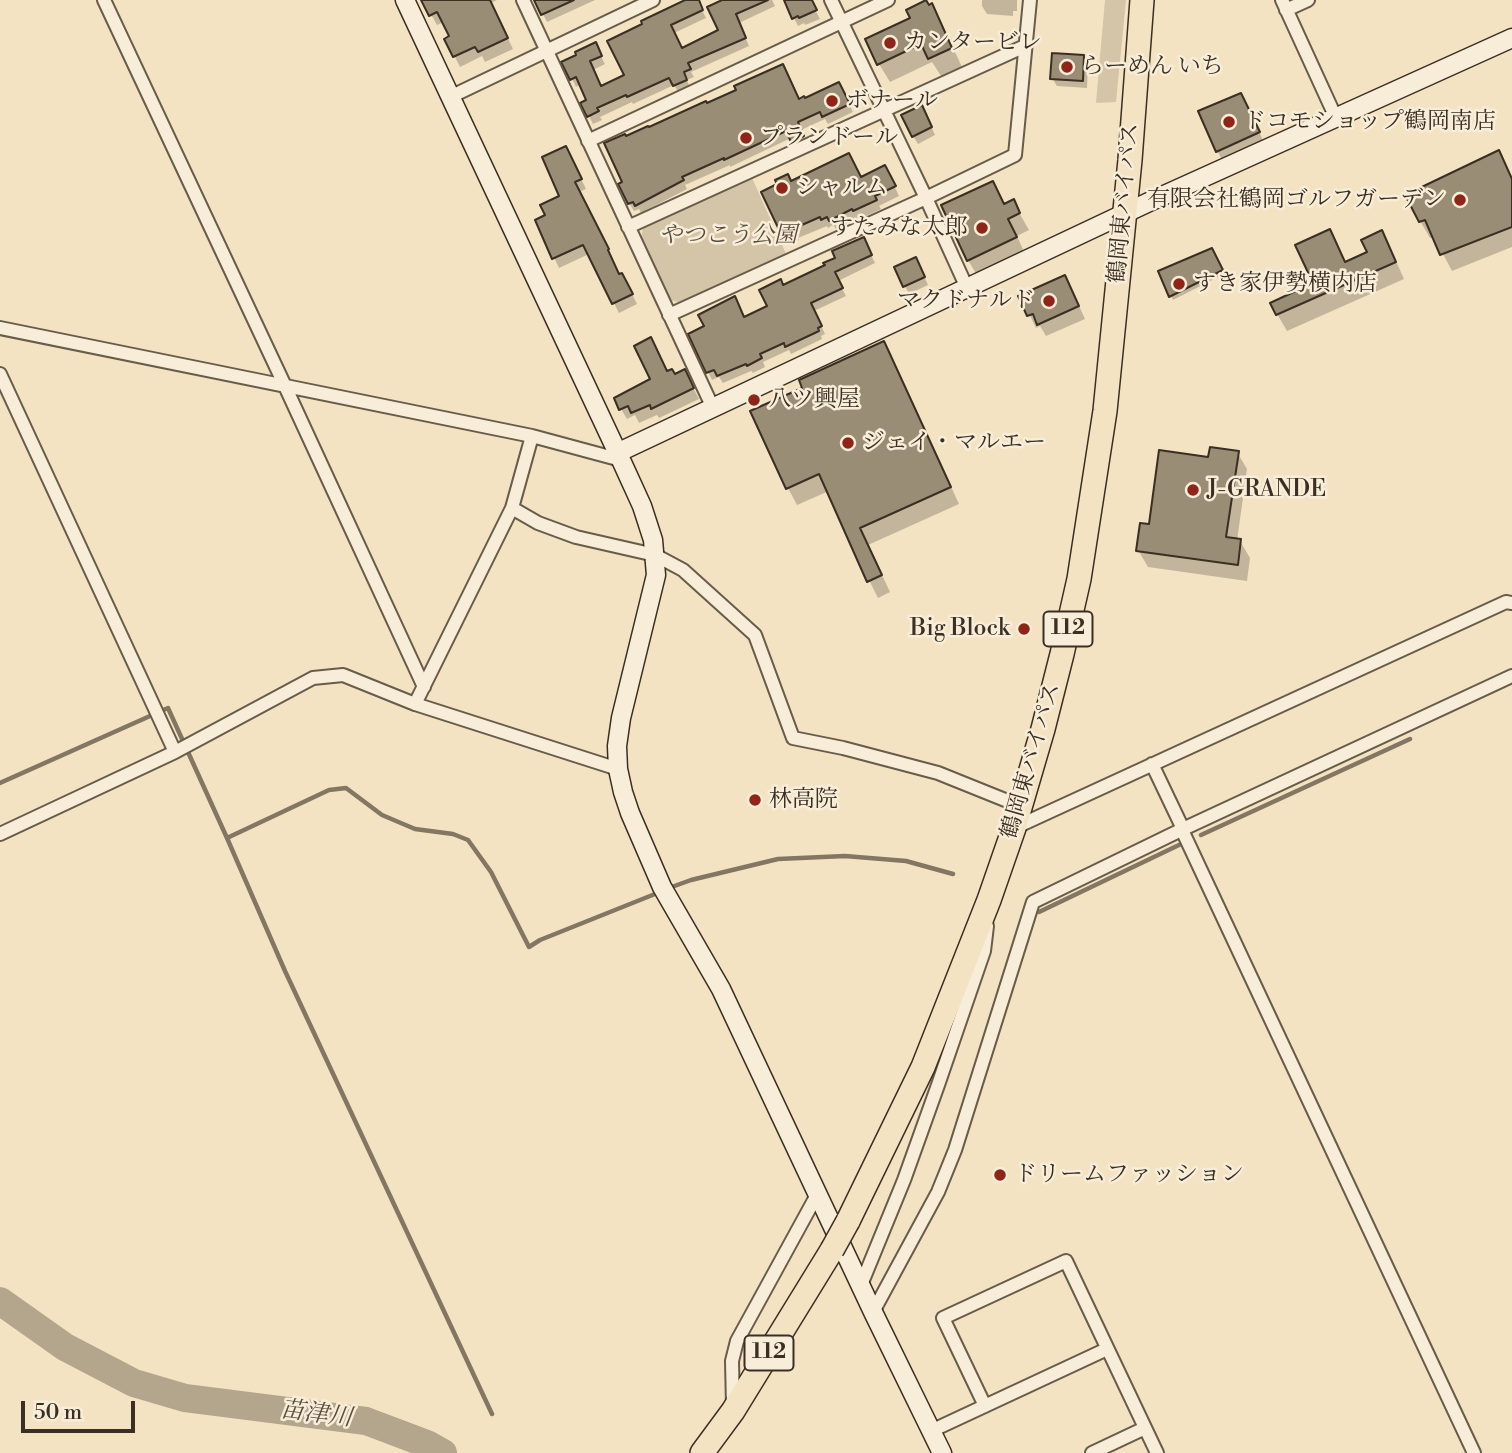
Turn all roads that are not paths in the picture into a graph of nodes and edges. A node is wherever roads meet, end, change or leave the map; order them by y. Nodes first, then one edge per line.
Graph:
1 (104, 0) edge
2 (405, 0) edge
3 (523, 0) edge
4 (653, 0) edge
5 (831, 0) edge
6 (888, 0) edge
7 (1030, 0) edge
8 (1142, 0) edge
9 (1308, 0) edge
10 (1284, 5) edge
11 (841, 22) junction
12 (1512, 38) edge
13 (1025, 46) junction
14 (547, 50) junction
15 (450, 97) junction
16 (883, 111) junction
17 (1336, 118) junction
18 (588, 141) junction
19 (926, 198) junction
20 (1125, 213) junction
21 (628, 227) junction
22 (967, 288) junction
23 (669, 315) junction
24 (0, 328) edge
25 (0, 374) edge
26 (285, 386) junction
27 (713, 408) junction
28 (531, 436) junction
29 (619, 456) junction
30 (512, 508) junction
31 (655, 555) junction
32 (1512, 603) edge
33 (1512, 676) edge
34 (424, 687) junction
35 (415, 704) junction
36 (175, 752) junction
37 (1152, 764) junction
38 (618, 769) junction
39 (1020, 806) junction
40 (1014, 828) junction
41 (1183, 830) junction
42 (0, 834) edge
43 (989, 900) junction
44 (818, 1193) junction
45 (861, 1285) junction
46 (873, 1312) junction
47 (1107, 1349) junction
48 (985, 1406) junction
49 (733, 1411) junction
50 (1145, 1428) junction
51 (931, 1431) junction
52 (702, 1453) edge
53 (942, 1453) edge
54 (1092, 1453) edge
55 (1157, 1453) edge
56 (1474, 1453) edge

1 - 26 street
2 - 15 street
3 - 14 street
4 - 14 street
5 - 11 street
6 - 11 street
7 - 13 street
8 - 20 highway, 鶴岡東バイパス / 112
9 - 10 street
10 - 17 street
11 - 16 street
11 - 18 street
12 - 17 street
13 - 16 street
13 - 19 street
14 - 15 street
14 - 18 street
15 - 29 street
16 - 19 street
16 - 21 street
17 - 20 street
18 - 21 street
19 - 22 street
19 - 23 street
20 - 22 street
20 - 39 highway, 鶴岡東バイパス / 112
21 - 23 street
22 - 27 street
23 - 27 street
24 - 26 street
25 - 36 street
26 - 28 street
26 - 34 street
27 - 29 street
28 - 29 street
28 - 30 street
29 - 31 street
30 - 31 street
30 - 34 street
31 - 38 street
31 - 39 street
32 - 37 street
33 - 41 street
34 - 35 street
35 - 36 street
35 - 38 street
36 - 42 street
37 - 40 street
37 - 41 street
38 - 44 street
39 - 40 highway, 鶴岡東バイパス / 112
40 - 43 highway, 鶴岡東バイパス / 112
41 - 46 street
41 - 56 street
43 - 45 street
43 - 49 highway, 鶴岡東バイパス / 112, bridge
44 - 45 street
44 - 49 street
45 - 46 street
46 - 51 street
47 - 48 street
47 - 48 street
47 - 50 street
48 - 51 street
49 - 52 highway, 鶴岡東バイパス / 112
50 - 54 street
50 - 55 street
51 - 53 street

